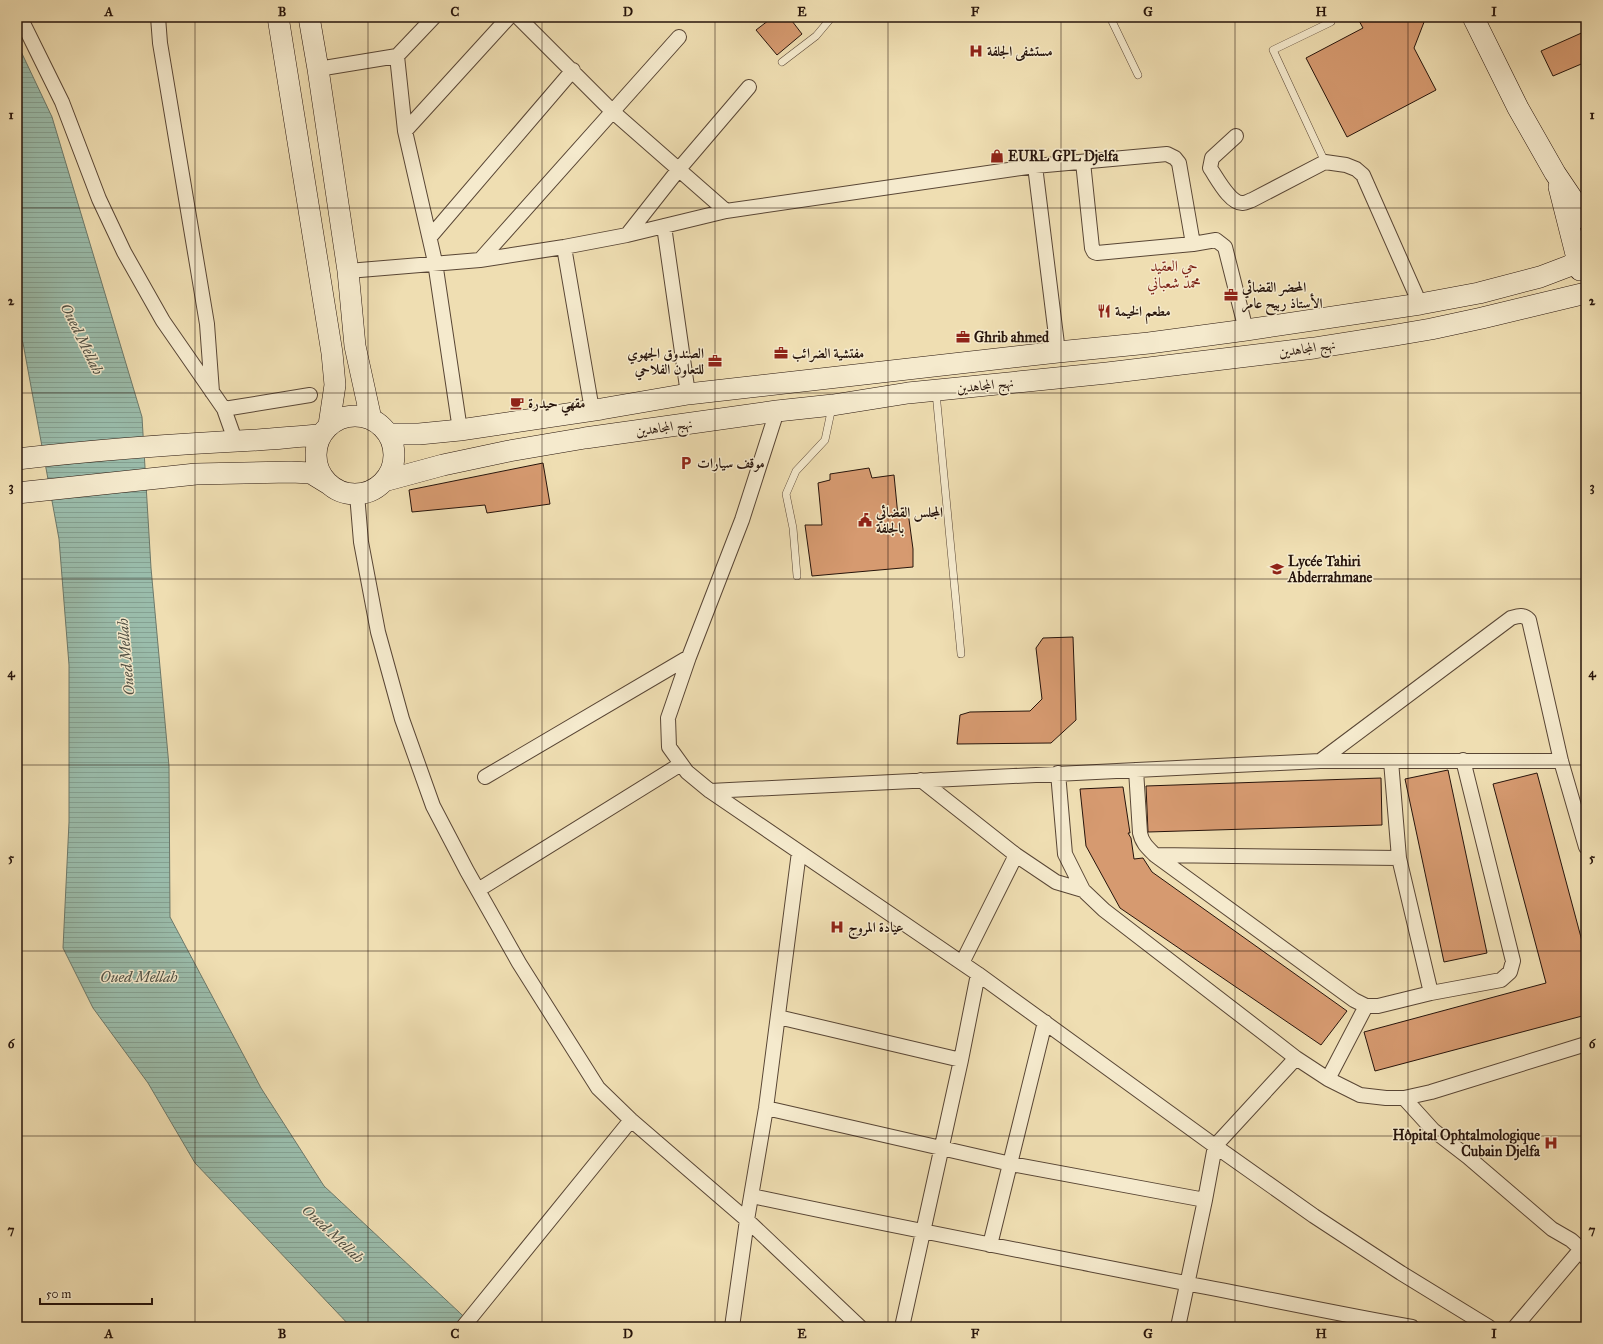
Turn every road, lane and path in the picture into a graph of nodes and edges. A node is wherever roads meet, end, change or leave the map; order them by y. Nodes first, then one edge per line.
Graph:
1 (20, 17) edge
2 (158, 17) edge
3 (278, 17) edge
4 (309, 17) edge
5 (434, 17) edge
6 (508, 17) edge
7 (518, 17) edge
8 (832, 17) edge
9 (1110, 17) edge
10 (1473, 17) edge
11 (1331, 22) dead end
12 (678, 37) dead end
13 (397, 56) junction
14 (782, 62) dead end
15 (318, 69) junction
16 (573, 70) junction
17 (1138, 75) dead end
18 (749, 87) dead end
19 (612, 111) junction
20 (405, 131) junction
21 (1236, 136) dead end
22 (1083, 162) junction
23 (1325, 162) junction
24 (1035, 166) junction
25 (679, 169) junction
26 (1555, 173) junction
27 (726, 211) junction
28 (1586, 219) edge
29 (664, 226) junction
30 (627, 235) junction
31 (430, 237) junction
32 (1193, 244) junction
33 (564, 247) junction
34 (480, 260) junction
35 (435, 262) junction
36 (1583, 267) edge
37 (348, 271) junction
38 (1586, 293) edge
39 (1420, 304) junction
40 (1246, 330) junction
41 (1058, 352) junction
42 (936, 390) junction
43 (212, 392) junction
44 (688, 394) junction
45 (310, 395) dead end
46 (833, 405) junction
47 (224, 409) junction
48 (592, 410) junction
49 (777, 411) junction
50 (371, 419) junction
51 (325, 430) junction
52 (460, 430) junction
53 (388, 434) junction
54 (235, 440) junction
55 (17, 459) edge
56 (384, 481) junction
57 (329, 484) junction
58 (17, 492) edge
59 (357, 494) junction
60 (797, 576) dead end
61 (961, 654) dead end
62 (689, 657) junction
63 (1463, 760) junction
64 (1320, 761) junction
65 (1391, 761) junction
66 (1561, 761) junction
67 (681, 764) junction
68 (1136, 770) junction
69 (1058, 773) junction
70 (485, 777) dead end
71 (921, 780) junction
72 (710, 791) junction
73 (1586, 848) edge
74 (799, 852) junction
75 (1016, 855) junction
76 (1155, 855) junction
77 (1399, 858) junction
78 (478, 890) junction
79 (1083, 890) junction
80 (962, 963) junction
81 (978, 974) junction
82 (1431, 993) junction
83 (1366, 1006) junction
84 (778, 1017) junction
85 (1045, 1022) junction
86 (1586, 1044) edge
87 (1296, 1058) junction
88 (961, 1060) junction
89 (1328, 1079) junction
90 (1404, 1098) junction
91 (766, 1108) junction
92 (631, 1120) junction
93 (1215, 1146) junction
94 (942, 1148) junction
95 (1011, 1164) junction
96 (752, 1196) junction
97 (1205, 1200) junction
98 (747, 1220) junction
99 (922, 1232) junction
100 (990, 1245) junction
101 (1584, 1253) edge
102 (1187, 1283) junction
103 (735, 1325) edge
104 (463, 1327) edge
105 (860, 1327) edge
106 (902, 1327) edge
107 (1178, 1327) edge
108 (1412, 1327) edge
109 (1489, 1327) edge
110 (1515, 1327) edge

1 - 43 street
2 - 43 street
3 - 51 main road
4 - 15 main road
5 - 13 street
6 - 20 street
7 - 16 street
8 - 14 lane
9 - 17 lane
10 - 26 main road
11 - 23 lane
12 - 19 street
13 - 15 street
13 - 20 street
15 - 37 main road
16 - 19 street
16 - 31 street
18 - 25 street
19 - 25 street
19 - 34 street
20 - 31 street
21 - 23 street
22 - 24 street
22 - 32 street
22 - 32 street
23 - 39 street
24 - 27 street
24 - 41 street
25 - 27 street
25 - 30 street
26 - 28 main road
26 - 36 main road
27 - 29 street
29 - 30 street
29 - 44 street
30 - 33 street
31 - 35 street
32 - 40 street
33 - 34 street
33 - 48 street
34 - 35 street
35 - 37 street
35 - 52 street
36 - 39 main road, نهج المجاهدين
37 - 50 main road
38 - 42 main road, نهج المجاهدين
39 - 40 main road, نهج المجاهدين
40 - 41 main road, نهج المجاهدين
41 - 44 main road, نهج المجاهدين
42 - 46 main road, نهج المجاهدين
42 - 61 lane
43 - 47 street
44 - 48 main road, نهج المجاهدين
45 - 47 street
46 - 49 main road, نهج المجاهدين
46 - 60 lane
47 - 54 street
48 - 52 main road, نهج المجاهدين
49 - 56 main road, نهج المجاهدين
49 - 62 street
50 - 51 main road
50 - 53 main road
51 - 54 main road
51 - 57 main road
52 - 53 main road, نهج المجاهدين
53 - 56 main road
54 - 55 main road
56 - 59 main road
57 - 58 main road
57 - 59 main road
59 - 78 street
62 - 67 street
62 - 70 street
63 - 65 street
63 - 66 street
63 - 82 street
64 - 65 street
64 - 66 street
64 - 68 street
65 - 77 street
66 - 73 street
67 - 72 street
67 - 78 street
68 - 69 street
68 - 76 street
69 - 71 street
69 - 79 street
71 - 72 street
71 - 75 street
72 - 74 street
74 - 80 street
74 - 84 street
75 - 79 street
75 - 80 street
76 - 77 street
76 - 83 street
77 - 82 street
78 - 92 street
79 - 87 street
80 - 81 street
81 - 85 street
81 - 88 street
82 - 83 street
83 - 89 street
84 - 88 street
84 - 91 street
85 - 93 street
85 - 95 street
86 - 90 street
87 - 89 street
87 - 93 street
88 - 94 street
89 - 90 street
90 - 101 street
91 - 94 street
91 - 96 street
92 - 98 street
92 - 104 street
93 - 97 street
93 - 109 street
94 - 95 street
94 - 99 street
95 - 97 street
95 - 100 street
96 - 98 street
96 - 99 street
97 - 102 street
98 - 103 street
98 - 105 street
99 - 100 street
99 - 106 street
100 - 102 street
101 - 110 street
102 - 107 street
102 - 108 street

